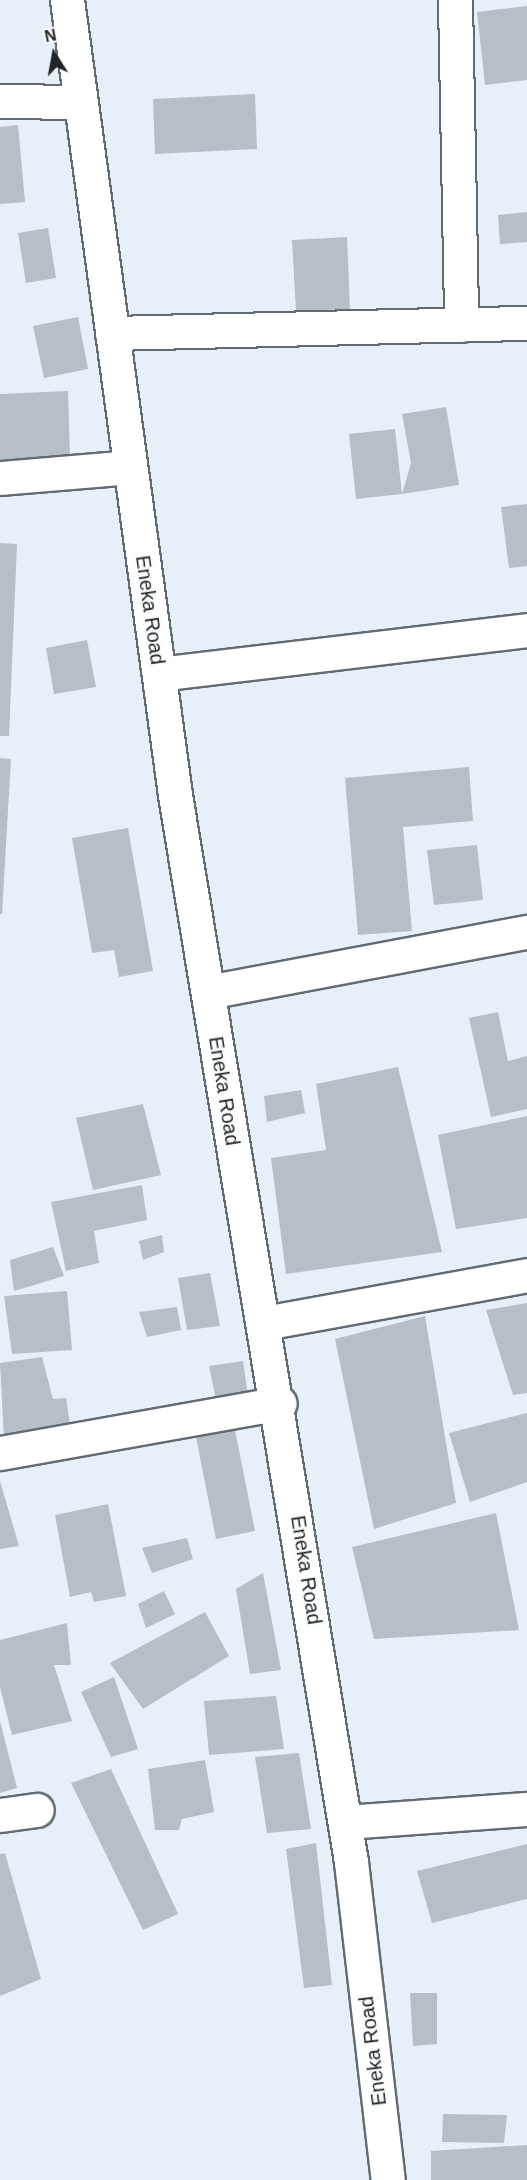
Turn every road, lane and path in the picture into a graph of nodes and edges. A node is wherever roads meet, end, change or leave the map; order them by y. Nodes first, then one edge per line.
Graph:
1 (67, 0) edge
2 (455, 0) edge
3 (0, 102) edge
4 (80, 102) junction
5 (527, 323) edge
6 (461, 325) junction
7 (112, 333) junction
8 (130, 467) junction
9 (0, 478) edge
10 (527, 630) edge
11 (159, 674) junction
12 (527, 932) edge
13 (208, 992) junction
14 (527, 1275) edge
15 (264, 1323) junction
16 (280, 1403) junction
17 (0, 1453) edge
18 (527, 1809) edge
19 (37, 1810) dead end
20 (0, 1815) edge
21 (345, 1822) junction
22 (388, 2180) edge

1 - 4 street, Eneka Road
2 - 6 street
3 - 4 street
4 - 7 street, Eneka Road
5 - 6 street
6 - 7 street
7 - 8 street, Eneka Road
8 - 9 street
8 - 11 street, Eneka Road
10 - 11 street
11 - 13 street, Eneka Road
12 - 13 street
13 - 15 street, Eneka Road
14 - 15 street
15 - 16 street, Eneka Road
16 - 17 street
16 - 21 street, Eneka Road
18 - 21 street
19 - 20 street
21 - 22 street, Eneka Road

